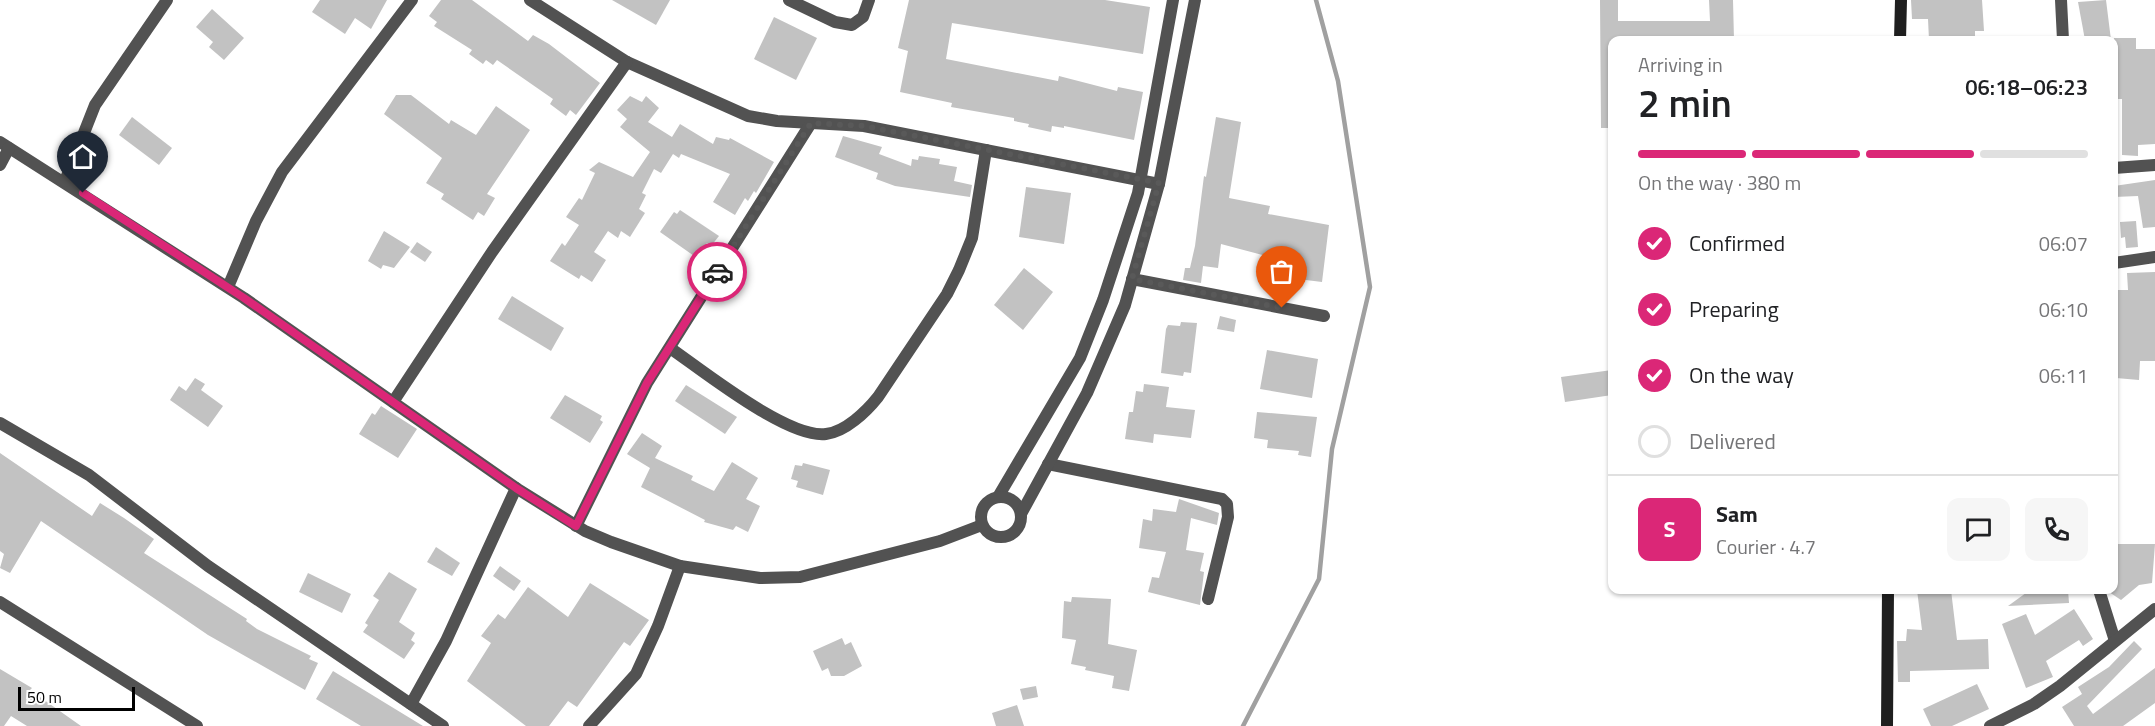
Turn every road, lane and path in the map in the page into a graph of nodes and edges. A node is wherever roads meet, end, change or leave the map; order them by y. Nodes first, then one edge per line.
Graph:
1 (167, 0) edge
2 (412, 0) edge
3 (530, 0) edge
4 (789, 0) edge
5 (869, 0) edge
6 (1173, 0) edge
7 (1195, 0) edge
8 (1901, 0) edge
9 (2061, 0) edge
10 (1900, 36) edge
11 (2062, 36) edge
12 (627, 62) junction
13 (811, 123) junction
14 (5, 145) edge
15 (986, 150) junction
16 (0, 165) edge
17 (2155, 165) edge
18 (2118, 168) edge
19 (1140, 180) junction
20 (65, 181) junction
21 (1159, 183) junction
22 (2155, 257) edge
23 (2118, 262) edge
24 (1132, 279) junction
25 (228, 287) junction
26 (1324, 316) dead end
27 (669, 348) junction
28 (393, 402) junction
29 (0, 423) edge
30 (1048, 464) junction
31 (516, 488) junction
32 (998, 497) junction
33 (1021, 514) junction
34 (982, 525) junction
35 (576, 526) junction
36 (680, 566) junction
37 (1887, 594) edge
38 (2100, 594) edge
39 (1208, 599) dead end
40 (0, 602) edge
41 (2155, 609) edge
42 (2115, 641) junction
43 (411, 704) junction
44 (197, 726) edge
45 (443, 726) edge
46 (589, 726) edge
47 (1887, 726) edge
48 (1990, 726) edge

1 - 20 street
2 - 25 street
3 - 12 street
4 - 5 street
6 - 19 street
7 - 21 street
8 - 10 street
9 - 11 street
12 - 13 street
12 - 28 street
13 - 15 street
13 - 27 street
14 - 16 street
14 - 20 street
15 - 19 street
15 - 27 street
17 - 18 street
19 - 21 street
19 - 32 street
20 - 25 street
21 - 24 street
22 - 23 street
24 - 26 street
24 - 30 street
25 - 28 street
27 - 35 street
28 - 31 street
29 - 43 street
30 - 33 street
30 - 39 street
31 - 35 street
31 - 43 street
32 - 33 street
32 - 34 street
33 - 34 street
34 - 36 street
35 - 36 street
36 - 46 street
37 - 47 street
38 - 42 street
40 - 44 street
41 - 42 street
42 - 48 street
43 - 45 street

